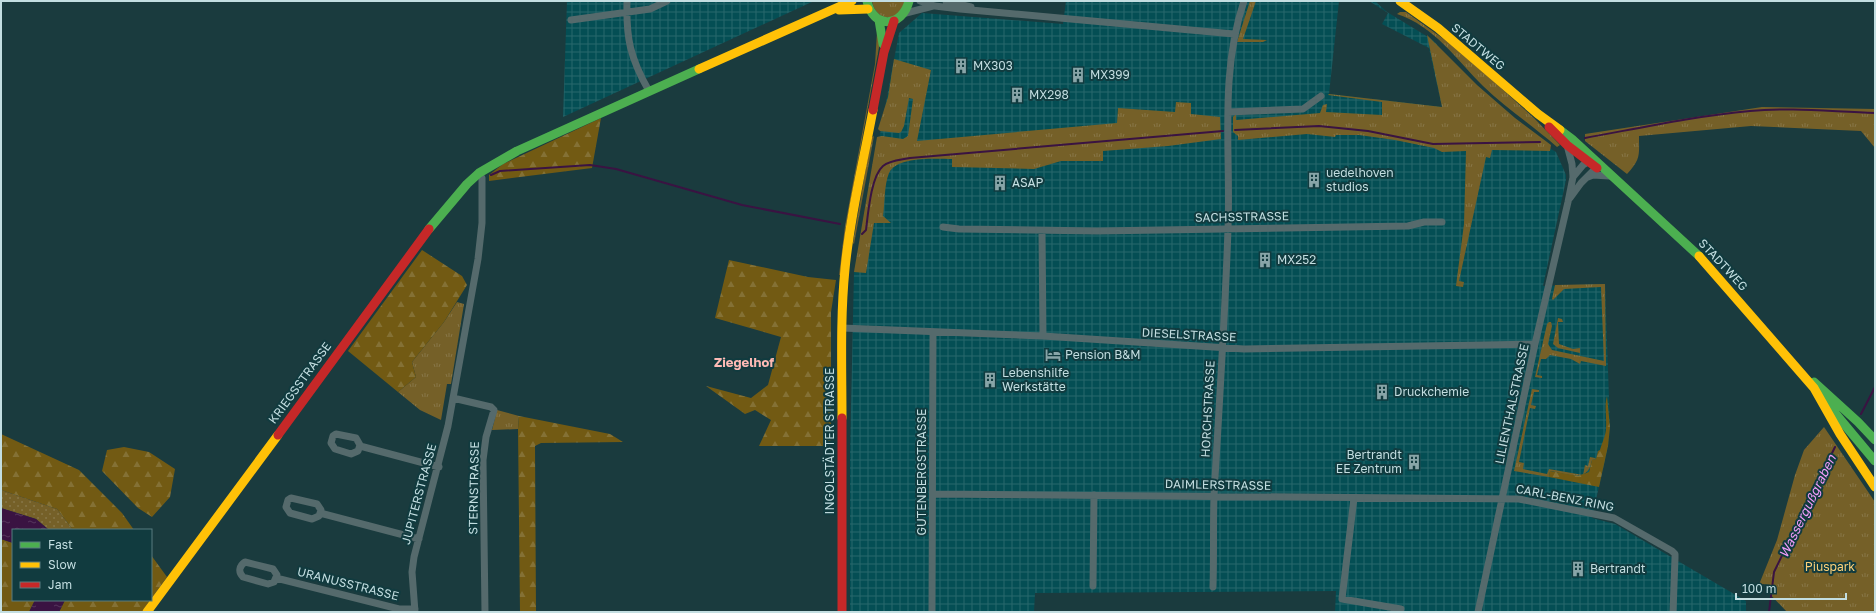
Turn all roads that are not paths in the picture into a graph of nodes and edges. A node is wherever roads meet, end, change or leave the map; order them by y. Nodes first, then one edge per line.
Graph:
1 (627, 1) edge
2 (667, 1) edge
3 (852, 1) edge
4 (910, 1) edge
5 (920, 1) edge
6 (946, 1) edge
7 (1244, 1) edge
8 (1400, 1) edge
9 (867, 5) edge
10 (935, 6) junction
11 (980, 12) junction
12 (627, 13) junction
13 (828, 13) junction
14 (906, 13) junction
15 (570, 20) dead end
16 (879, 20) junction
17 (894, 21) junction
18 (1234, 34) junction
19 (884, 52) junction
20 (649, 91) junction
21 (1321, 96) dead end
22 (1228, 112) junction
23 (1538, 114) junction
24 (1567, 144) junction
25 (1593, 161) junction
26 (479, 173) junction
27 (1609, 176) junction
28 (1573, 177) junction
29 (1588, 177) junction
30 (1619, 183) junction
31 (1568, 202) junction
32 (1442, 222) dead end
33 (943, 227) dead end
34 (1228, 228) junction
35 (1042, 231) junction
36 (842, 328) junction
37 (933, 332) junction
38 (1043, 336) junction
39 (1536, 344) junction
40 (1222, 348) junction
41 (1801, 371) junction
42 (1814, 388) junction
43 (452, 398) junction
44 (1875, 440) edge
45 (360, 446) dead end
46 (1875, 461) edge
47 (438, 467) junction
48 (1875, 487) edge
49 (934, 494) junction
50 (1094, 495) junction
51 (1214, 497) junction
52 (1354, 498) junction
53 (1503, 498) junction
54 (320, 513) junction
55 (419, 539) junction
56 (276, 578) junction
57 (1093, 586) dead end
58 (1213, 586) dead end
59 (1401, 609) dead end
60 (415, 610) edge
61 (147, 612) edge
62 (485, 612) edge
63 (842, 612) edge
64 (932, 612) edge
65 (1478, 612) edge
66 (1673, 612) edge

1 - 12 street
2 - 12 street
3 - 13 main road
4 - 14 main road
5 - 10 street
6 - 11 street
7 - 18 street, HORCHSTRASSE
8 - 23 main road, STADTWEG
9 - 13 main road
9 - 16 main road
10 - 11 street
10 - 14 street
11 - 18 street
12 - 15 street
12 - 20 street
13 - 20 main road, KRIEGSSTRASSE
14 - 17 main road
16 - 17 main road
16 - 19 main road
17 - 19 main road
18 - 22 street, HORCHSTRASSE
19 - 36 main road, INGOLSTÄDTER STRASSE
20 - 26 main road, KRIEGSSTRASSE
21 - 22 street
22 - 34 street, HORCHSTRASSE
23 - 24 main road, STADTWEG
23 - 25 main road, STADTWEG
24 - 25 main road, STADTWEG
24 - 28 street, LILIENTHALSTRASSE
25 - 27 main road, STADTWEG
25 - 28 street
25 - 29 street, LILIENTHALSTRASSE
25 - 30 main road, STADTWEG
26 - 43 street, JUPITERSTRASSE
26 - 61 main road, KRIEGSSTRASSE
27 - 29 street
27 - 30 main road, STADTWEG
28 - 31 street, LILIENTHALSTRASSE
29 - 31 street, LILIENTHALSTRASSE
30 - 41 main road, STADTWEG
31 - 39 street, LILIENTHALSTRASSE
32 - 34 street, SACHSSTRASSE
33 - 35 street, SACHSSTRASSE
34 - 35 street, SACHSSTRASSE
34 - 40 street, HORCHSTRASSE
35 - 38 street
36 - 37 street, DIESELSTRASSE
36 - 63 main road, INGOLSTÄDTER STRASSE
37 - 38 street, DIESELSTRASSE
37 - 49 street, GUTENBERGSTRASSE
38 - 40 street, DIESELSTRASSE
39 - 40 street, DIESELSTRASSE
39 - 53 street, LILIENTHALSTRASSE
40 - 51 street, HORCHSTRASSE
41 - 42 main road
41 - 44 main road
42 - 46 main road
42 - 48 main road
43 - 47 street, JUPITERSTRASSE
43 - 62 street, STERNSTRASSE
45 - 47 street
47 - 55 street, JUPITERSTRASSE
49 - 50 street, DAIMLERSTRASSE
49 - 64 street, GUTENBERGSTRASSE
50 - 51 street, DAIMLERSTRASSE
50 - 57 street
51 - 52 street, DAIMLERSTRASSE
51 - 58 street, HORCHSTRASSE
52 - 53 street, DAIMLERSTRASSE
52 - 59 street
53 - 65 street, LILIENTHALSTRASSE
53 - 66 street, CARL-BENZ RING
54 - 54 street
54 - 55 street
55 - 60 street, JUPITERSTRASSE
56 - 56 street, URANUSSTRASSE
56 - 60 street, URANUSSTRASSE

